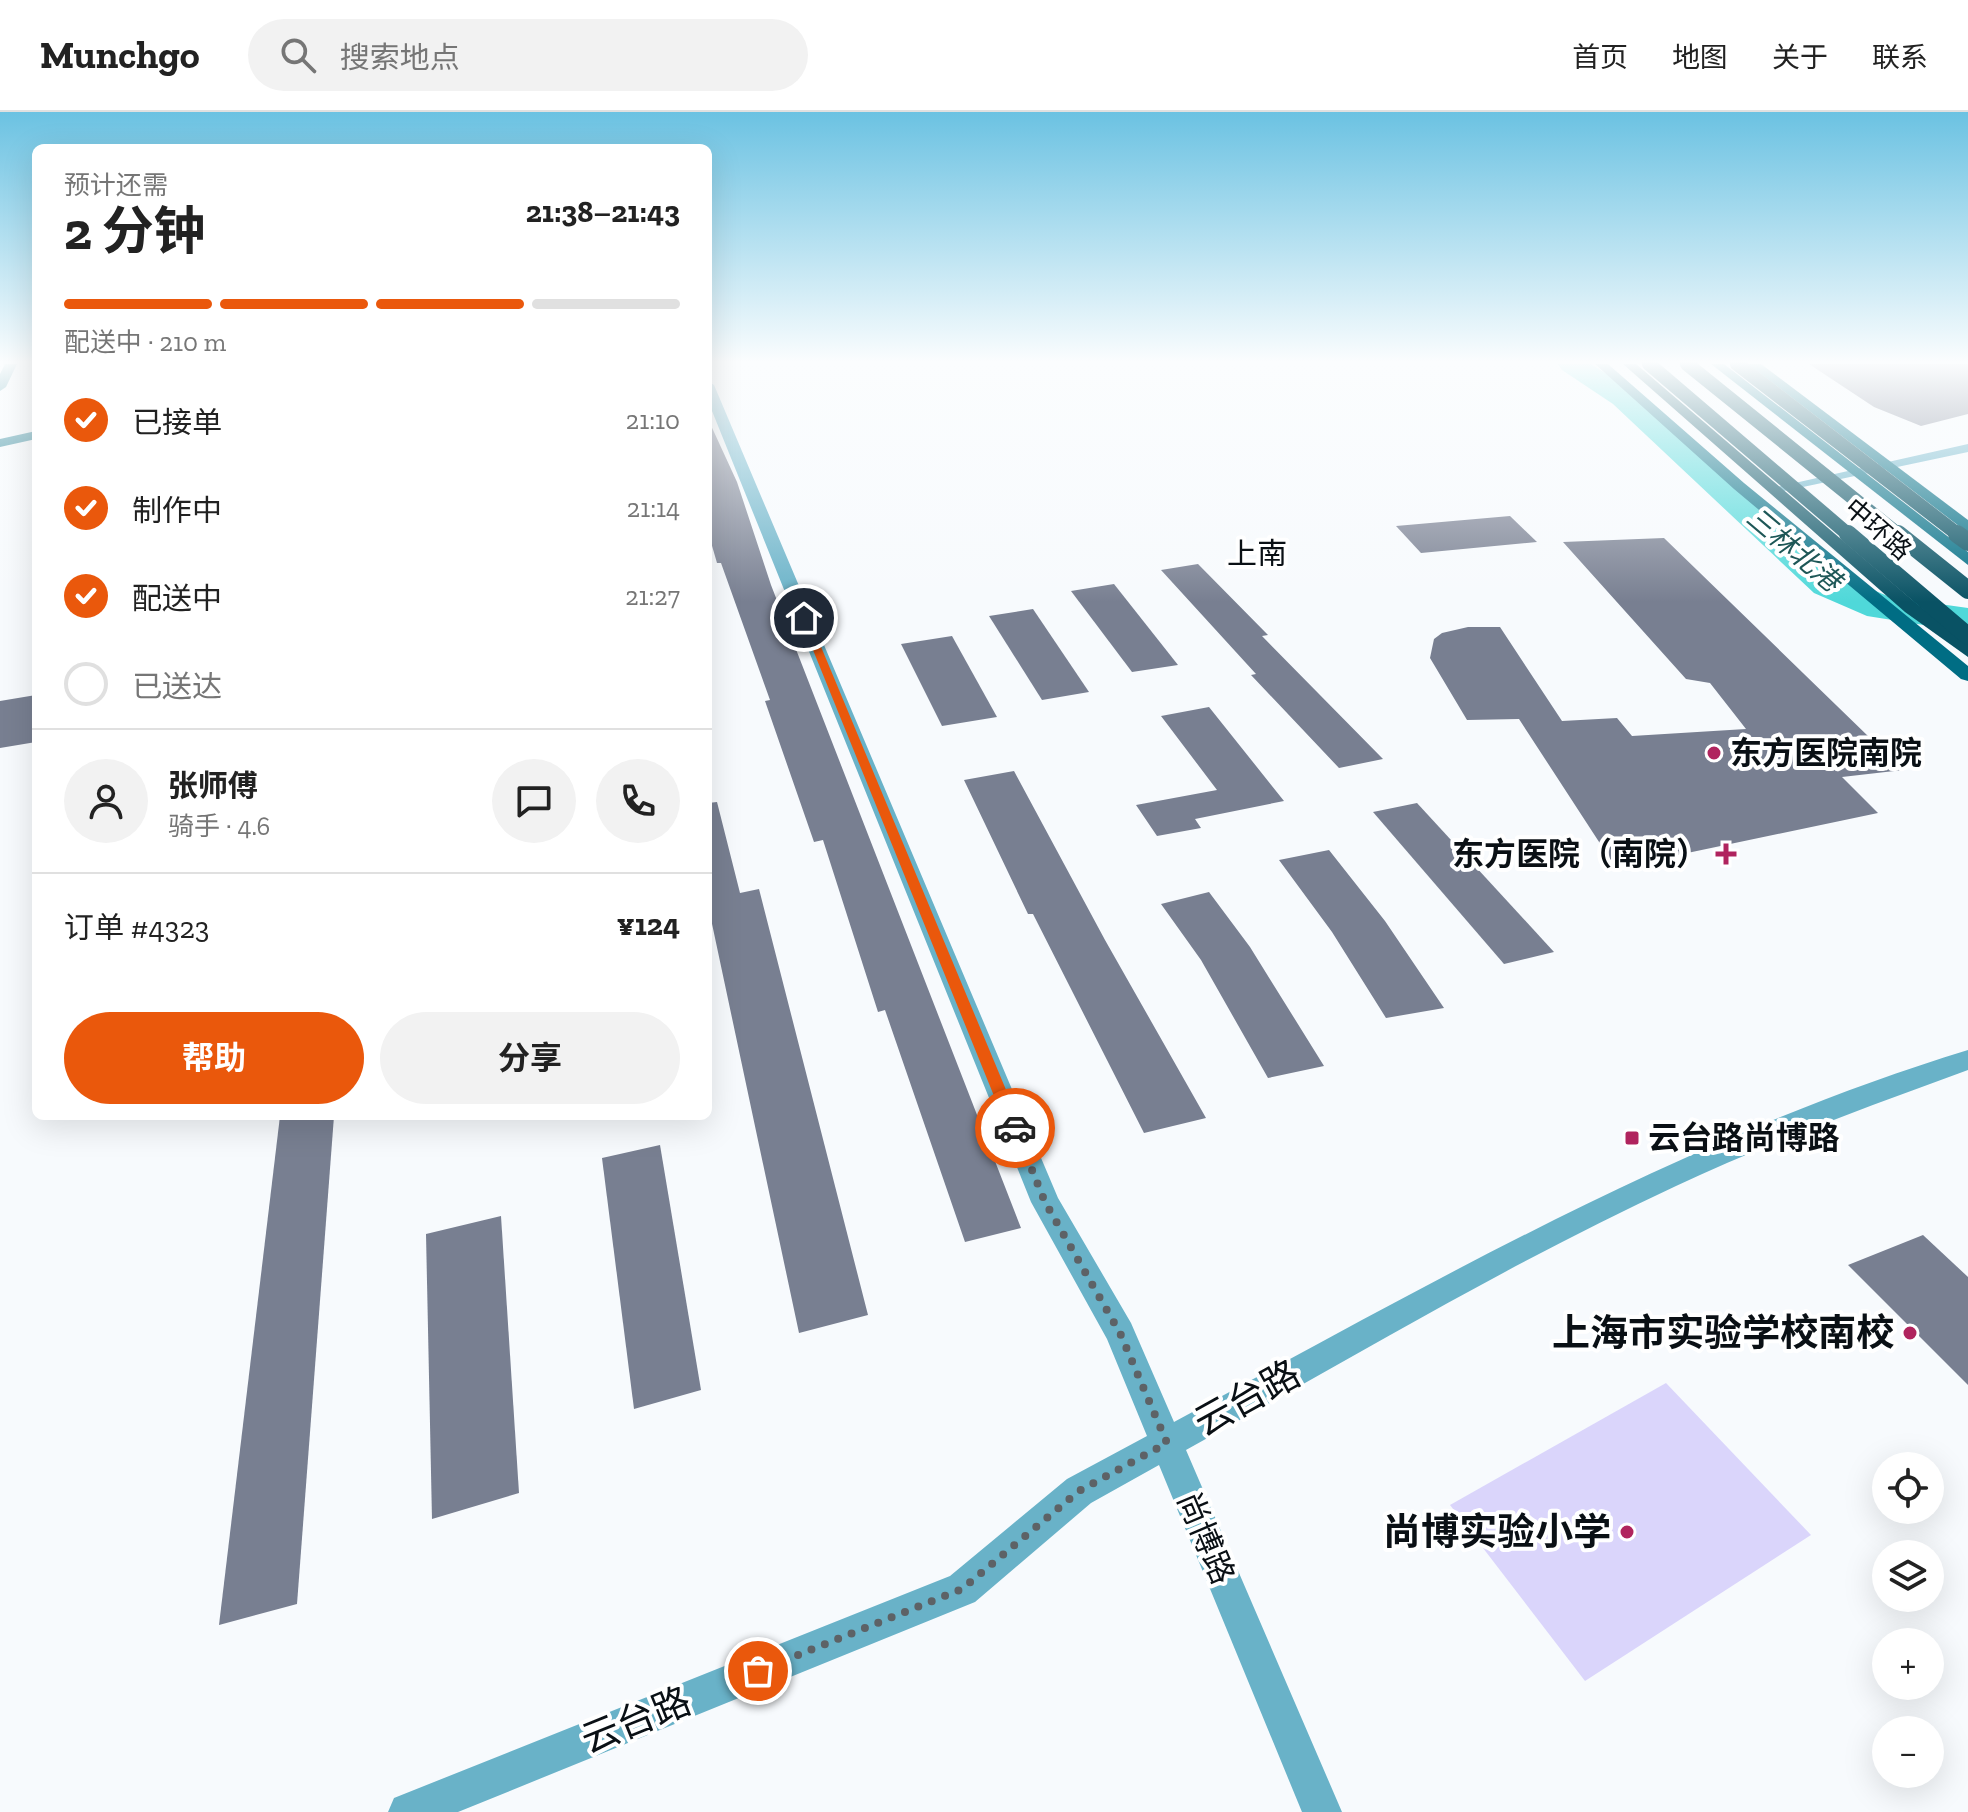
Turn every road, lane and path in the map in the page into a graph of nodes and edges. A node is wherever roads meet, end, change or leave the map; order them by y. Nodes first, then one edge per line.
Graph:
1 (732, 443) edge
2 (1691, 443) edge
3 (1721, 443) edge
4 (1733, 443) edge
5 (1742, 443) edge
6 (1786, 443) edge
7 (1818, 443) edge
8 (1840, 443) edge
9 (1858, 443) edge
10 (1968, 448) edge
11 (1889, 467) junction
12 (1857, 474) junction
13 (1784, 487) junction
14 (1968, 528) edge
15 (1968, 542) edge
16 (1968, 560) edge
17 (1968, 590) edge
18 (1968, 636) edge
19 (1968, 649) edge
20 (1968, 675) edge
21 (1968, 1060) edge
22 (1167, 1443) junction
23 (408, 1812) edge
24 (1322, 1812) edge

1 - 22 street, 尚博路
2 - 20 main road
3 - 19 highway
4 - 13 main road
5 - 18 highway, 中环路, bridge
6 - 17 highway, 中环路, bridge
7 - 12 main road
8 - 15 highway, bridge
9 - 11 main road
10 - 11 street
11 - 12 street
11 - 14 main road
12 - 13 street
12 - 16 main road
13 - 19 main road
21 - 22 street, 云台路
22 - 23 street, 云台路
22 - 24 street, 尚博路

